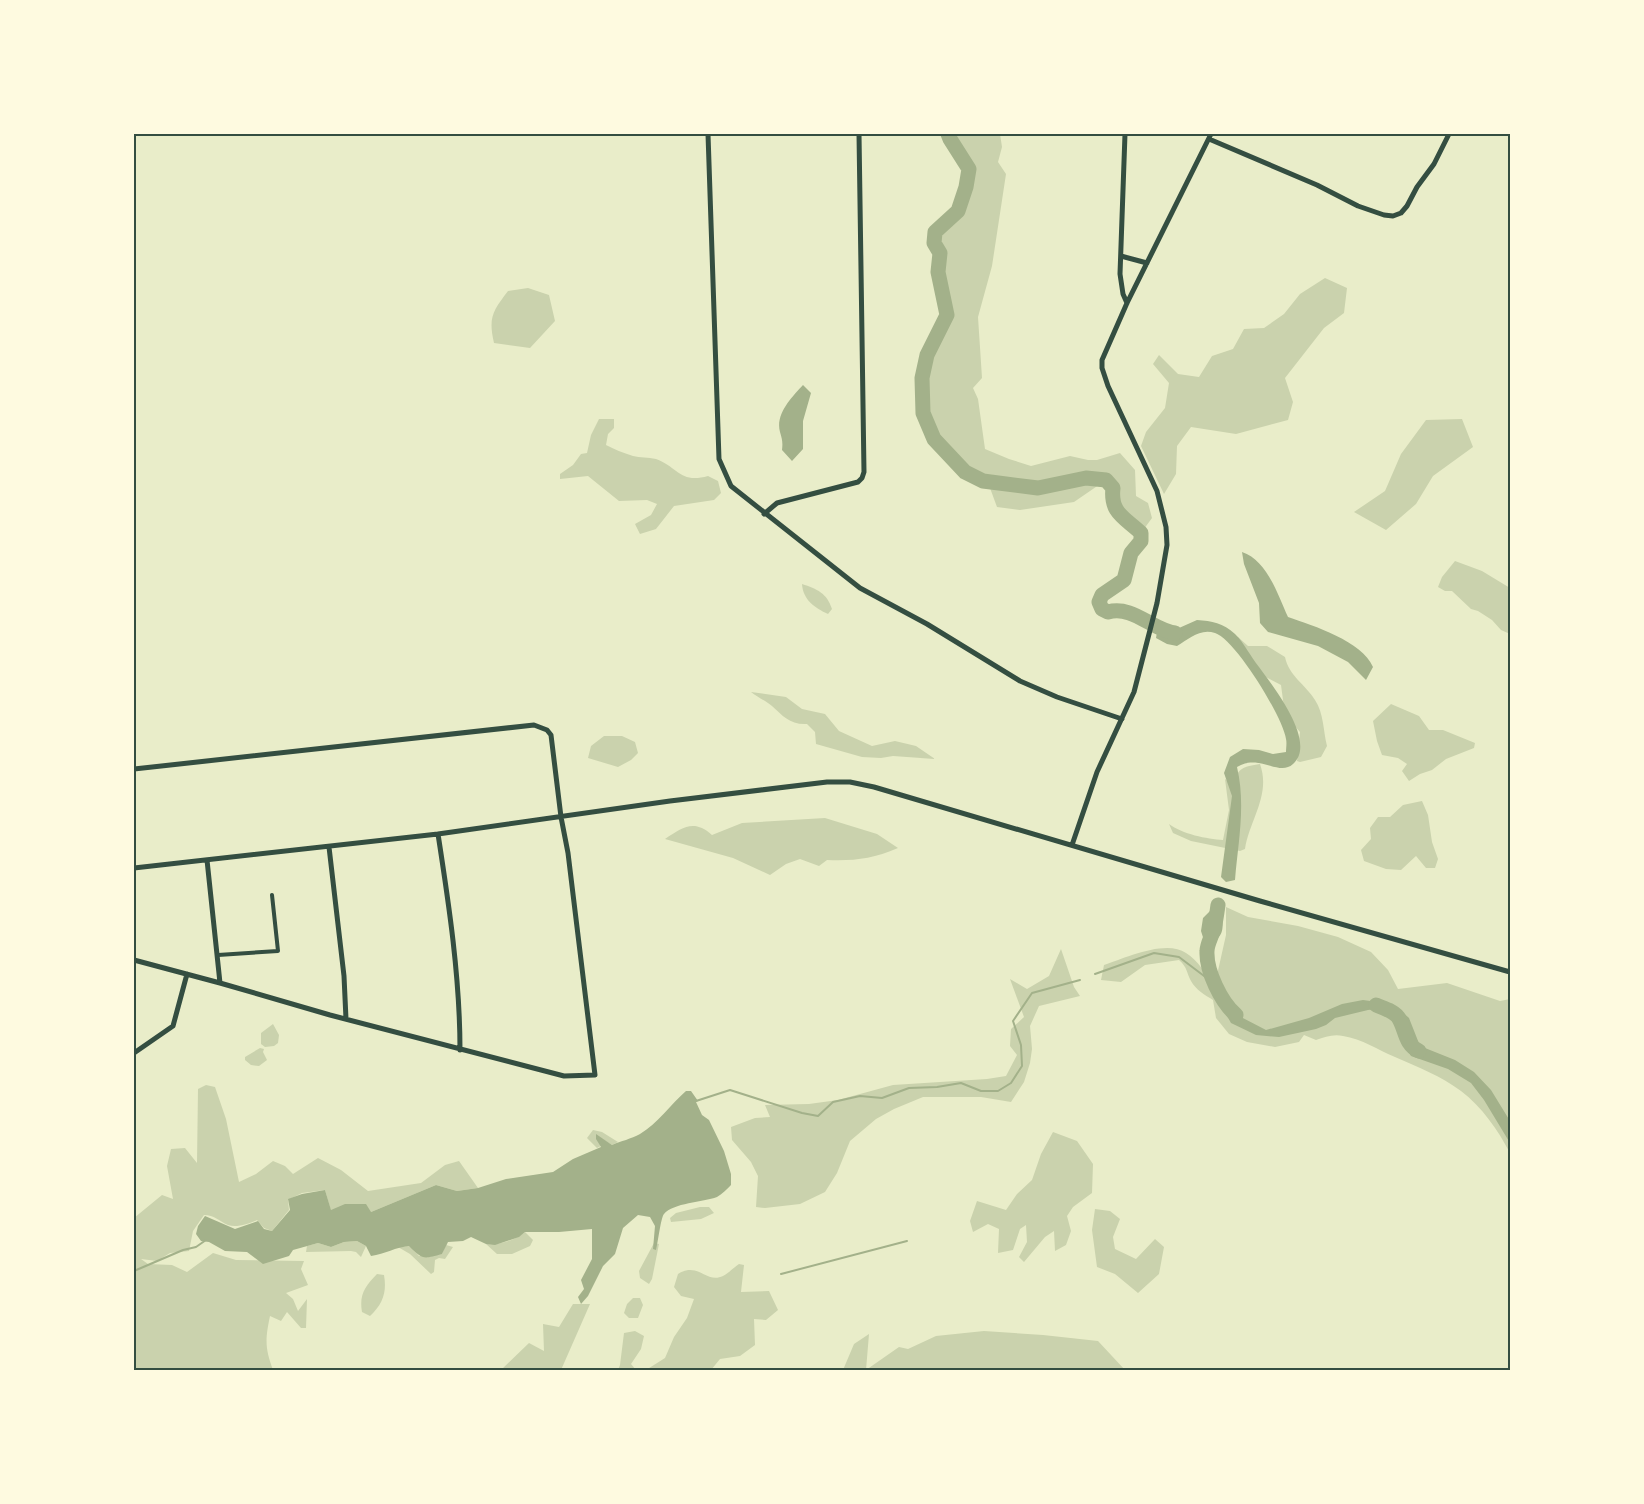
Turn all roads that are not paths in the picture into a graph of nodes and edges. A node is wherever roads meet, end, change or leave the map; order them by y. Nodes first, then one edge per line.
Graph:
1 (708, 134) edge
2 (859, 134) edge
3 (1125, 134) edge
4 (1449, 134) edge
5 (1210, 136) edge
6 (1121, 256) junction
7 (1147, 263) junction
8 (1126, 303) junction
9 (764, 514) junction
10 (1122, 720) junction
11 (134, 769) edge
12 (561, 817) junction
13 (438, 834) junction
14 (1072, 845) junction
15 (329, 847) junction
16 (207, 860) junction
17 (134, 868) edge
18 (272, 895) dead end
19 (218, 955) junction
20 (134, 960) edge
21 (1510, 972) edge
22 (187, 974) junction
23 (220, 983) junction
24 (346, 1019) junction
25 (460, 1050) junction
26 (134, 1053) edge

1 - 9 street
2 - 9 street
3 - 6 street
4 - 5 street
5 - 7 street
6 - 7 street
6 - 8 street
7 - 8 street
8 - 10 street
9 - 10 street
10 - 14 street
11 - 12 street
12 - 13 street
12 - 14 street
12 - 25 street
13 - 15 street
13 - 25 street
14 - 21 street
15 - 16 street
15 - 24 street
16 - 17 street
16 - 19 street
18 - 19 street
19 - 23 street
20 - 22 street
22 - 23 street
22 - 26 street
23 - 24 street
24 - 25 street

